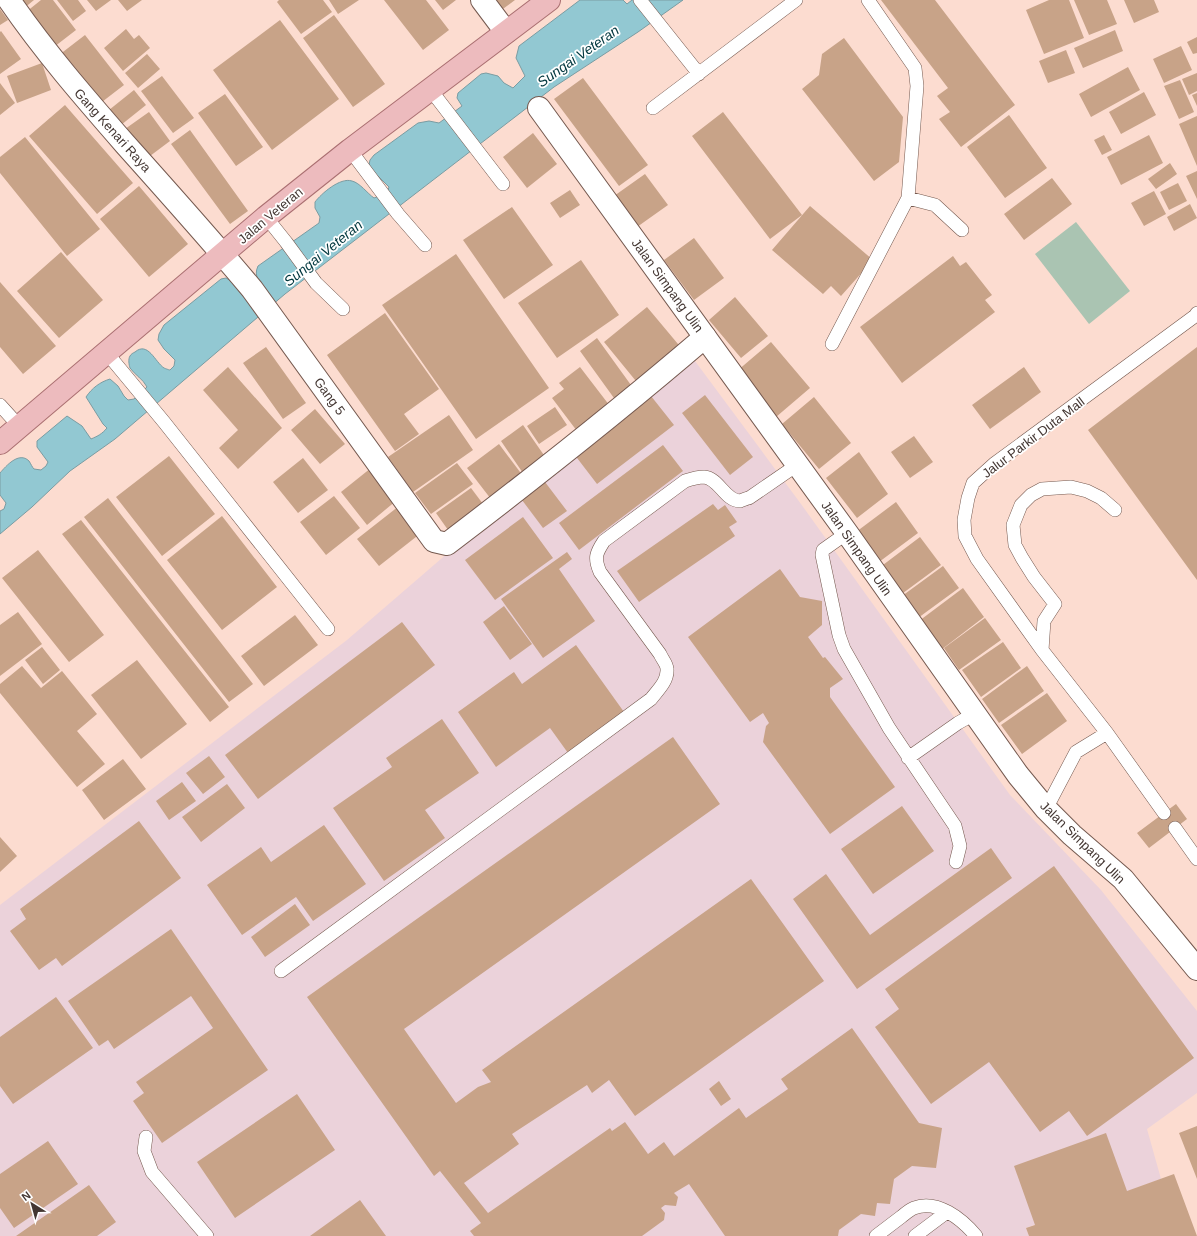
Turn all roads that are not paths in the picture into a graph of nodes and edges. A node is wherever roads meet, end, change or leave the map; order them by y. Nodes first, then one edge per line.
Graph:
1 (9, 0) edge
2 (482, 0) edge
3 (549, 0) edge
4 (640, 0) edge
5 (796, 0) edge
6 (868, 0) edge
7 (506, 32) junction
8 (699, 74) junction
9 (430, 89) junction
10 (539, 108) dead end
11 (653, 108) dead end
12 (350, 150) junction
13 (503, 184) dead end
14 (908, 198) junction
15 (266, 217) junction
16 (962, 230) dead end
17 (425, 245) dead end
18 (223, 254) junction
19 (343, 308) dead end
20 (1197, 313) edge
21 (705, 337) junction
22 (832, 344) dead end
23 (106, 352) junction
24 (0, 405) edge
25 (20, 426) junction
26 (0, 443) edge
27 (797, 464) junction
28 (1115, 510) dead end
29 (847, 533) junction
30 (328, 630) dead end
31 (1042, 650) junction
32 (974, 714) junction
33 (1107, 733) junction
34 (908, 758) junction
35 (1046, 809) junction
36 (1164, 813) dead end
37 (1175, 828) dead end
38 (1197, 859) edge
39 (956, 862) dead end
40 (1197, 969) edge
41 (281, 970) dead end
42 (146, 1137) dead end
43 (947, 1212) junction
44 (207, 1236) edge
45 (876, 1236) edge
46 (915, 1236) edge
47 (976, 1236) edge

1 - 18 main road, Gang Kenari Raya
2 - 7 main road
3 - 7 main road, Jalan Veteran
4 - 8 lane
5 - 8 lane
6 - 14 lane
7 - 9 main road, Jalan Veteran
8 - 11 lane
9 - 12 main road, Jalan Veteran
9 - 13 lane
10 - 21 main road, Jalan Simpang Ulin
12 - 15 main road, Jalan Veteran
12 - 17 lane
14 - 16 lane
14 - 22 lane
15 - 18 main road, Jalan Veteran
15 - 19 lane
18 - 21 main road, Gang 5
18 - 23 main road, Jalan Veteran
20 - 31 lane, Jalur Parkir Duta Mall
21 - 27 main road, Jalan Simpang Ulin
23 - 25 main road, Jalan Veteran
23 - 30 lane
24 - 25 lane
25 - 26 main road, Jalan Veteran
27 - 29 main road, Jalan Simpang Ulin
27 - 41 lane
28 - 31 lane
29 - 32 main road, Jalan Simpang Ulin
29 - 34 lane
31 - 33 lane, Jalur Parkir Duta Mall
32 - 34 lane
32 - 35 main road, Jalan Simpang Ulin
33 - 35 lane
33 - 36 lane, Jalur Parkir Duta Mall
34 - 39 lane
35 - 40 main road, Jalan Simpang Ulin
37 - 38 lane
42 - 44 lane
43 - 45 lane
43 - 46 lane
43 - 47 lane

